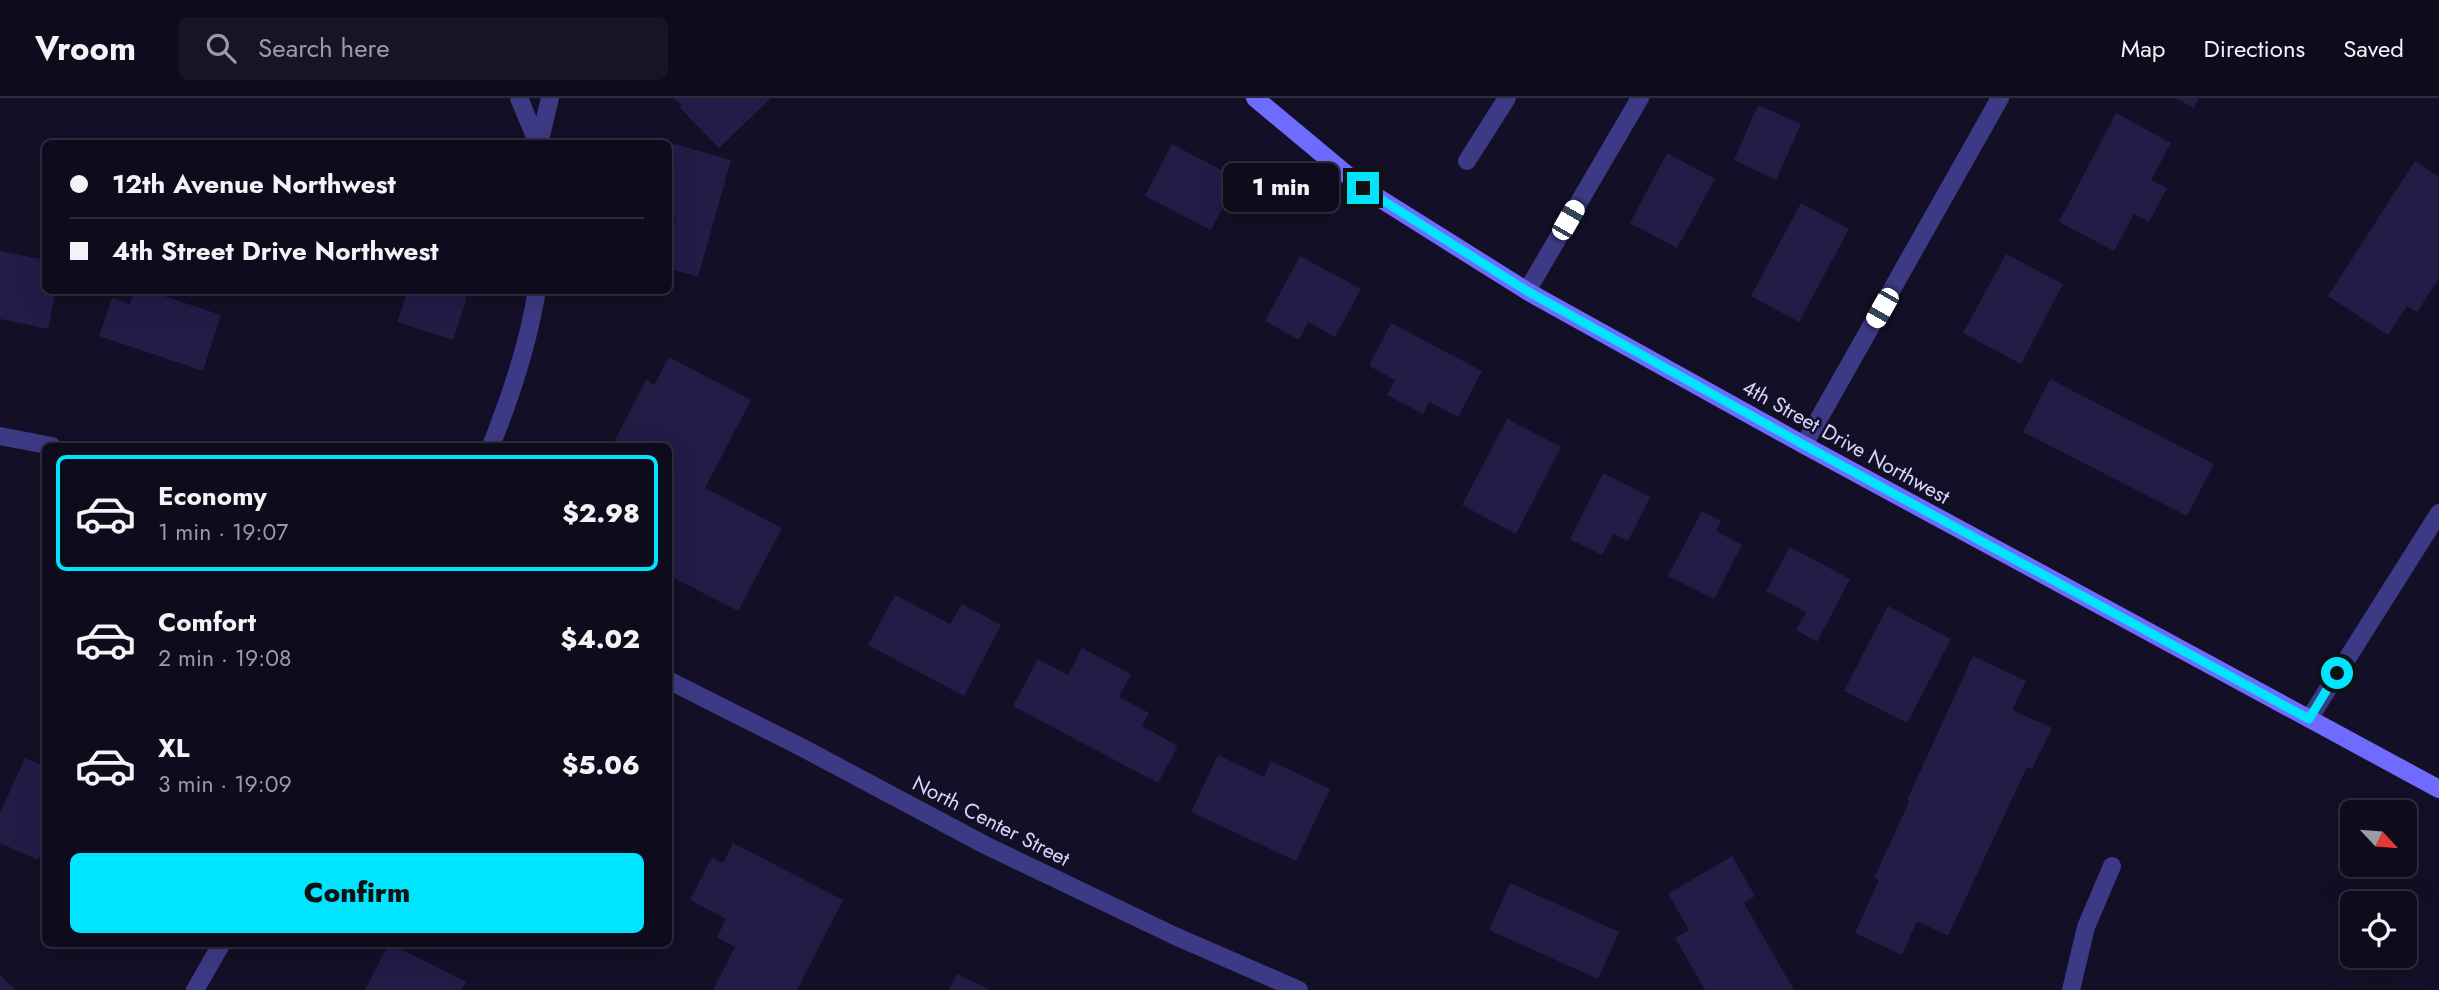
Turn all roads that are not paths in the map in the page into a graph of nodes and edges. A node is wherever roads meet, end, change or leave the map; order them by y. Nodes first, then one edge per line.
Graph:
1 (519, 98) edge
2 (550, 98) edge
3 (1255, 98) edge
4 (1507, 98) edge
5 (1640, 98) edge
6 (2000, 98) edge
7 (537, 140) edge
8 (540, 140) edge
9 (1467, 161) dead end
10 (1527, 291) junction
11 (536, 294) edge
12 (0, 436) edge
13 (492, 443) edge
14 (42, 444) edge
15 (1804, 445) junction
16 (2439, 513) edge
17 (672, 682) edge
18 (2309, 719) junction
19 (2439, 789) edge
20 (2112, 866) dead end
21 (220, 947) edge
22 (195, 990) edge
23 (1299, 990) edge
24 (2071, 990) edge

1 - 7 street
2 - 8 street
3 - 10 main road, 4th Street Drive Northwest
4 - 9 street
5 - 10 street
6 - 15 street
10 - 15 main road, 4th Street Drive Northwest
11 - 13 street
12 - 14 street
15 - 18 main road, 4th Street Drive Northwest
16 - 18 street
17 - 23 street, North Center Street
18 - 19 main road, 4th Street Drive Northwest
20 - 24 street
21 - 22 street

